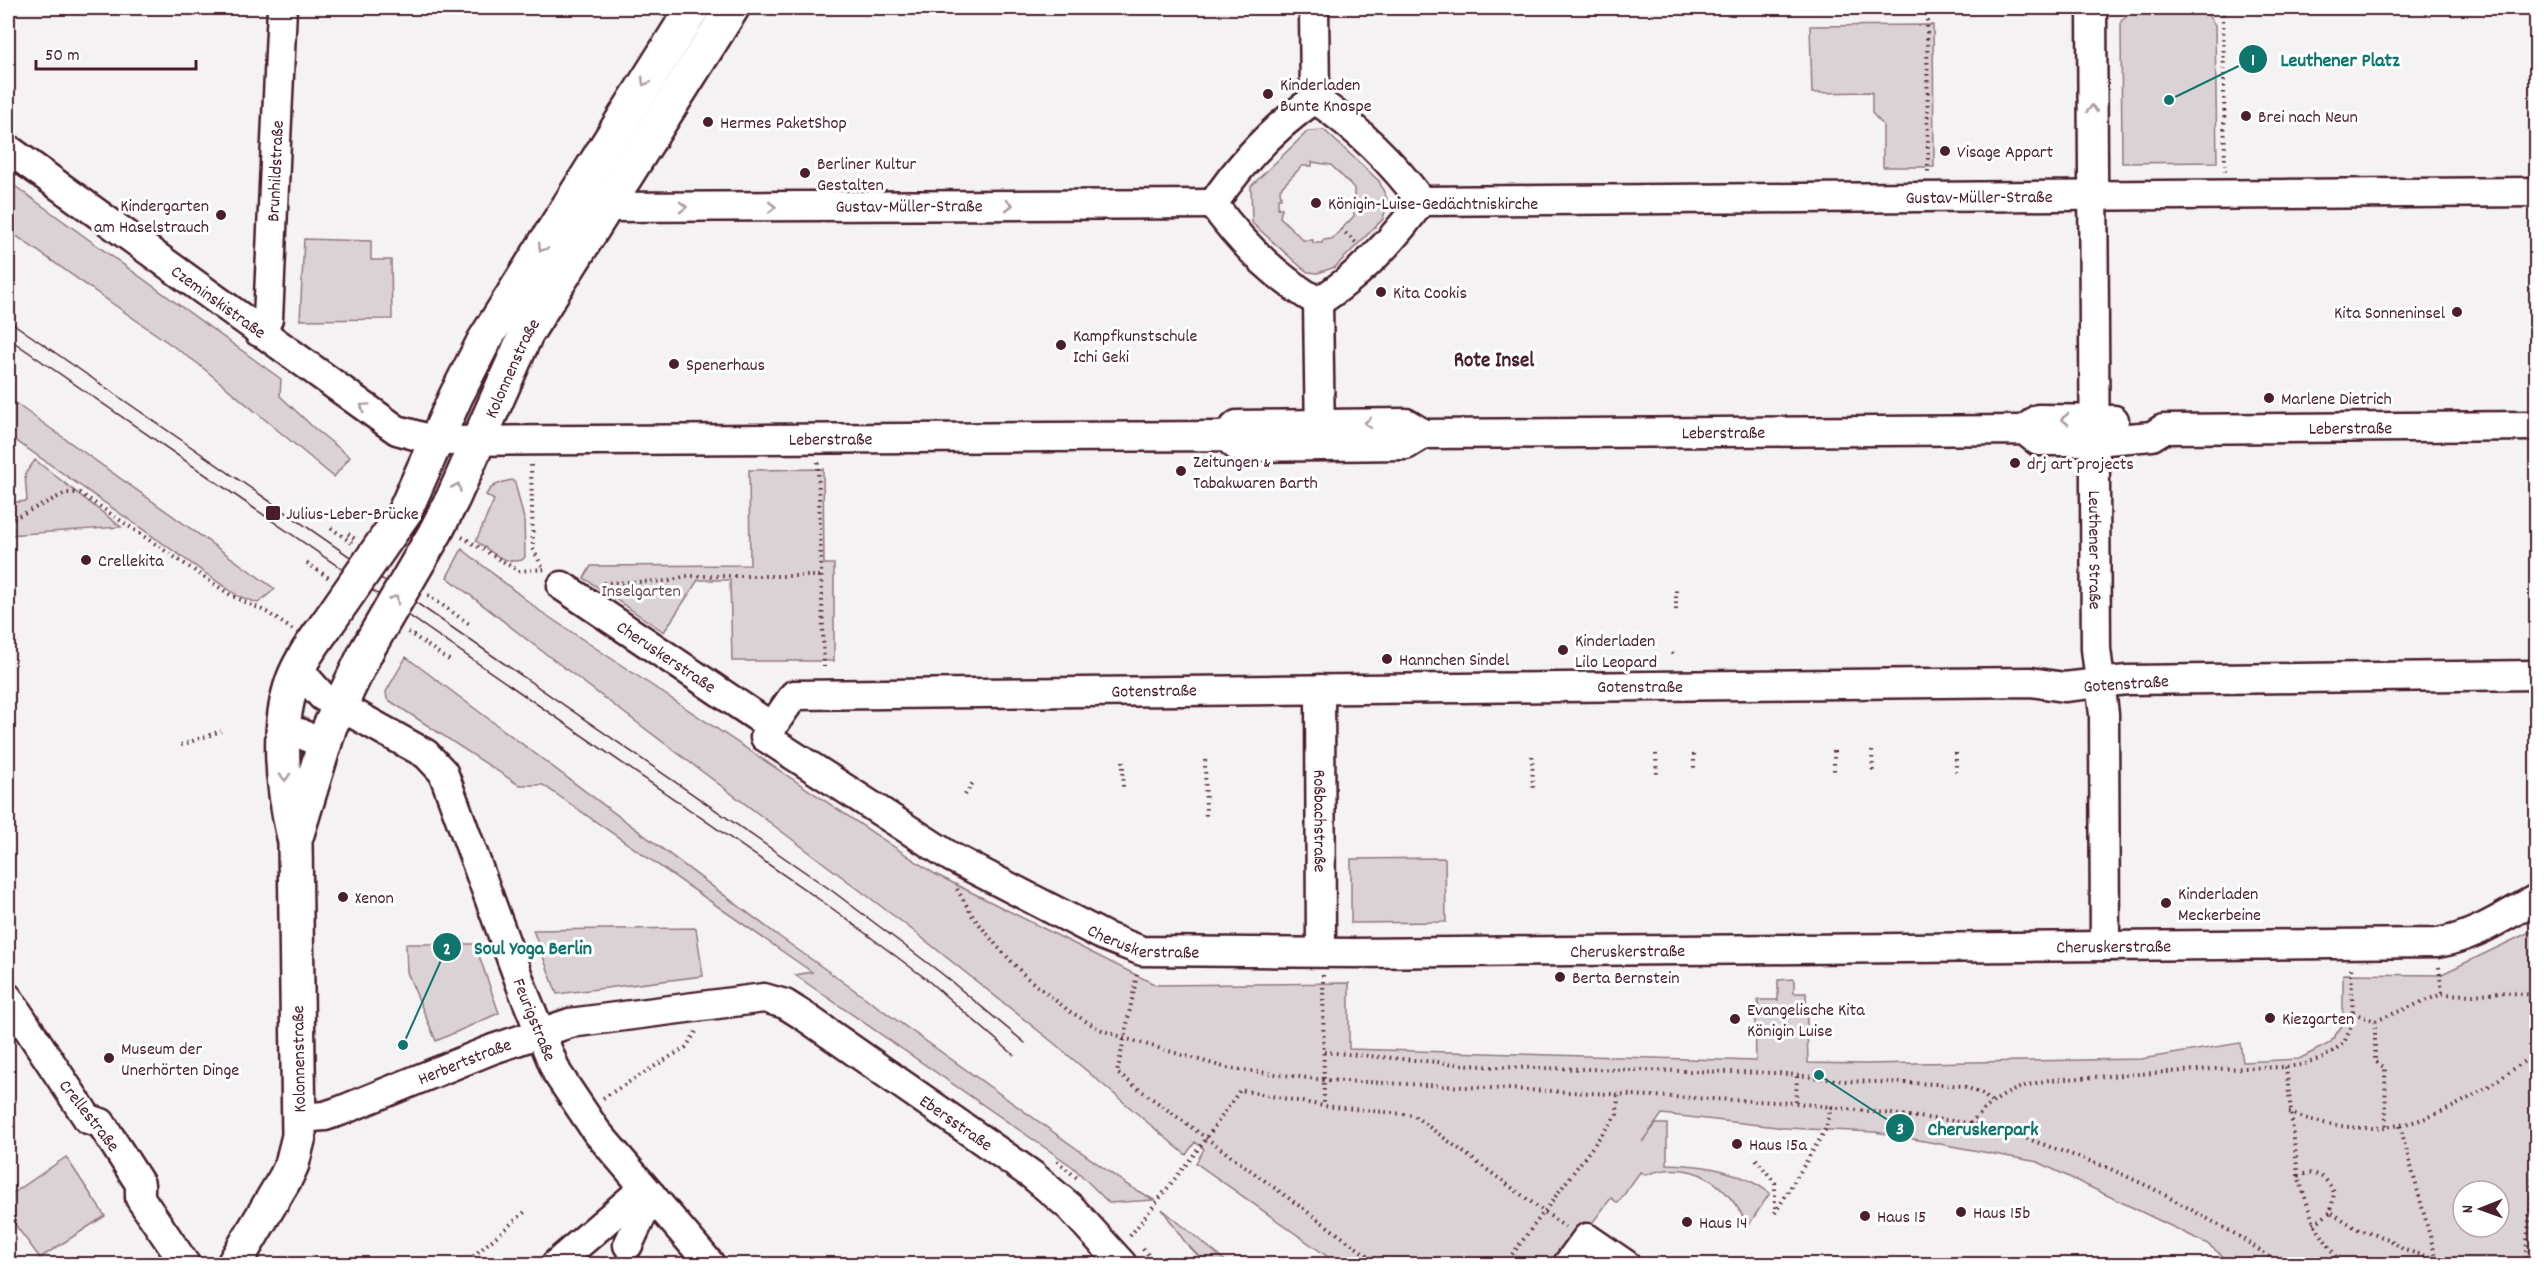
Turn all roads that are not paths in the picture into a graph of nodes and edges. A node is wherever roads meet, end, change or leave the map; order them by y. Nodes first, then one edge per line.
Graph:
1 (282, 8) edge
2 (732, 8) edge
3 (1314, 8) edge
4 (2092, 8) edge
5 (682, 11) edge
6 (1316, 99) junction
7 (8, 149) edge
8 (2536, 192) edge
9 (2093, 196) junction
10 (1421, 201) junction
11 (1213, 204) junction
12 (606, 207) junction
13 (1318, 302) junction
14 (259, 332) junction
15 (2536, 426) edge
16 (2095, 430) junction
17 (1320, 435) junction
18 (436, 441) junction
19 (478, 441) junction
20 (562, 586) dead end
21 (313, 644) junction
22 (2536, 675) edge
23 (2100, 683) junction
24 (1320, 689) junction
25 (340, 705) junction
26 (769, 732) junction
27 (284, 733) junction
28 (322, 745) junction
29 (295, 842) junction
30 (2536, 898) edge
31 (2105, 946) junction
32 (1321, 952) junction
33 (8, 998) edge
34 (775, 1000) joint
35 (540, 1034) junction
36 (299, 1118) junction
37 (648, 1192) junction
38 (628, 1245) dead end
39 (235, 1263) edge
40 (185, 1264) edge
41 (556, 1264) edge
42 (711, 1264) edge
43 (1122, 1264) edge
44 (1568, 1264) edge
45 (1625, 1264) edge

1 - 14 street, Brunhildstraße
2 - 12 main road, Kolonnenstraße
3 - 6 street
9 -> 4 street, Leuthener Straße
5 -> 18 main road, Kolonnenstraße
6 - 10 street
6 - 11 street
7 - 14 street, Czeminskistraße
8 - 9 street, Gustav-Müller-Straße
9 - 10 street, Gustav-Müller-Straße
9 - 16 street, Leuthener Straße
10 - 13 street
12 -> 11 street, Gustav-Müller-Straße
11 - 13 street
12 - 19 main road, Kolonnenstraße
13 - 17 street
18 -> 14 street, Czeminskistraße
15 - 16 street, Leberstraße
16 - 17 street, Leberstraße
16 - 23 street, Leuthener Straße
17 - 19 street, Leberstraße
18 - 19 street, Leberstraße
18 - 21 main road, Kolonnenstraße, bridge
25 -> 19 main road, Kolonnenstraße, bridge
20 - 26 street, Cheruskerstraße
21 - 25 street, Feurigstraße
21 - 27 main road, Kolonnenstraße
22 - 23 street, Gotenstraße
23 - 24 street, Gotenstraße
23 - 31 street, Leuthener Straße
24 - 26 street, Gotenstraße
24 - 32 street, Roßbachstraße
25 - 28 main road, Kolonnenstraße
25 - 35 street, Feurigstraße
26 - 32 street, Cheruskerstraße
27 - 28 street
27 -> 29 main road, Kolonnenstraße
28 - 29 main road, Kolonnenstraße
29 - 36 main road, Kolonnenstraße
30 - 31 street, Cheruskerstraße
31 - 32 street, Cheruskerstraße
33 - 40 street, Crellestraße
34 - 35 street, Herbertstraße
34 - 43 street, Ebersstraße
35 - 36 street, Herbertstraße
35 - 37 street, Feurigstraße
36 - 39 main road, Kolonnenstraße
37 - 38 street
37 - 41 street
37 - 42 street, Feurigstraße
44 - 45 street

